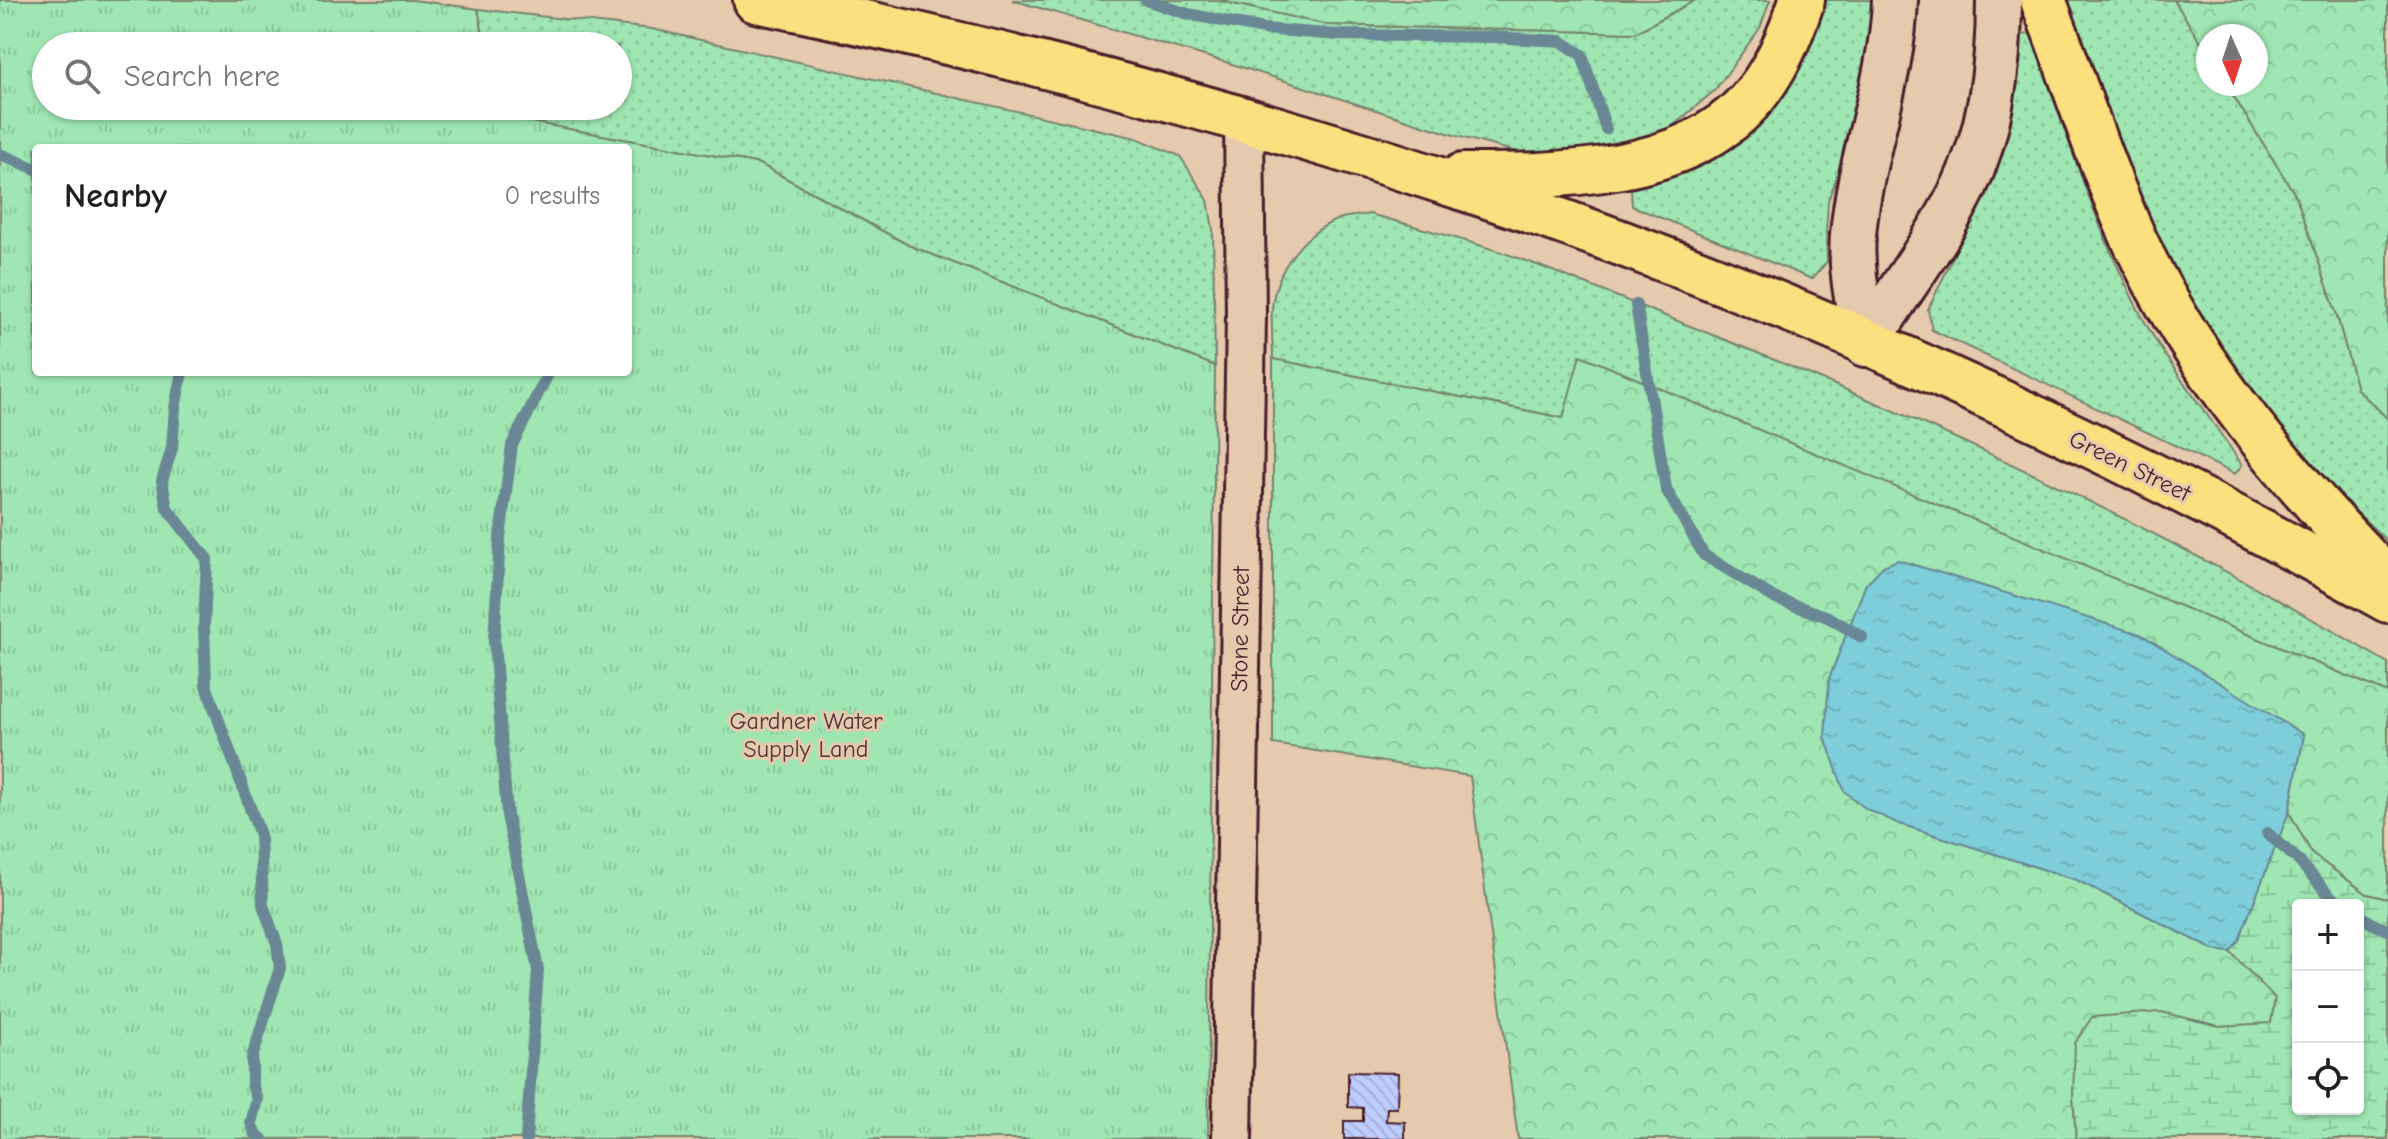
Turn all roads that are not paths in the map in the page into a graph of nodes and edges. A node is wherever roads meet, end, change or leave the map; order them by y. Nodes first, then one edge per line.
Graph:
1 (756, 0) edge
2 (1802, 0) edge
3 (1895, 0) edge
4 (1999, 0) edge
5 (2043, 0) edge
6 (1244, 119) junction
7 (1426, 176) junction
8 (1866, 344) junction
9 (2388, 581) edge
10 (2388, 600) edge
11 (1232, 1139) edge

1 - 6 highway, Green Street
2 - 7 highway
3 - 8 street
4 - 8 street
5 - 9 highway
6 - 7 highway, Green Street
6 - 11 street, Stone Street
7 - 8 highway, Green Street
8 - 10 highway, Green Street

